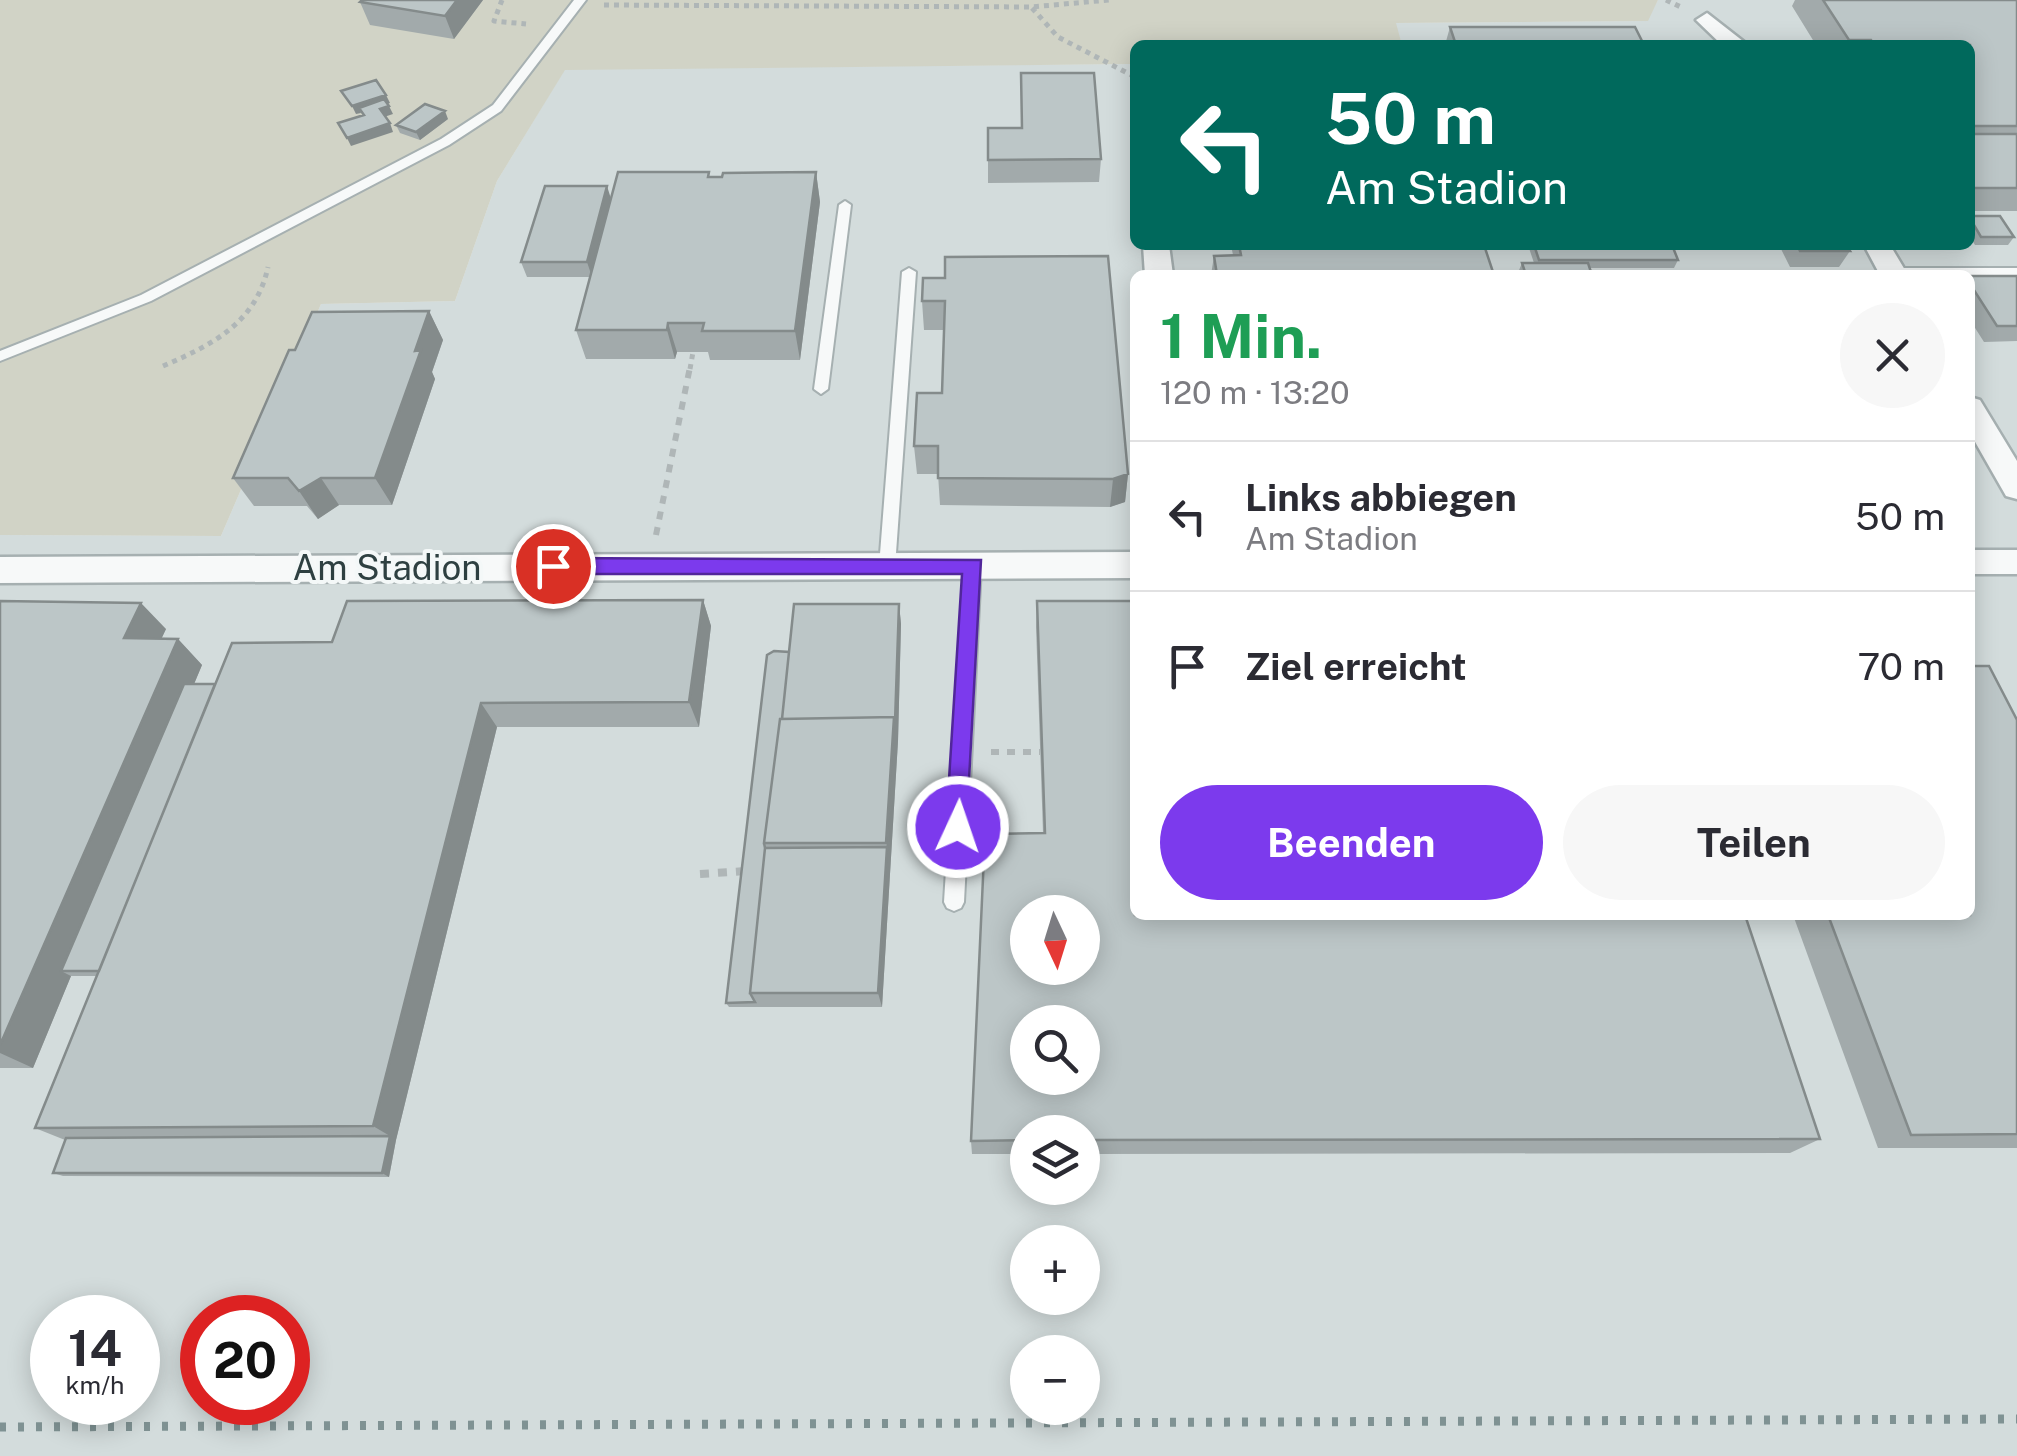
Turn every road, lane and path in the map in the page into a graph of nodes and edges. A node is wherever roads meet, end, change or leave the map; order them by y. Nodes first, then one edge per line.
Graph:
1 (502, 0) edge
2 (1109, 0) edge
3 (579, 2) edge
4 (1031, 7) junction
5 (1707, 20) dead end
6 (563, 26) junction
7 (1730, 40) edge
8 (1130, 74) edge
9 (845, 205) dead end
10 (271, 236) junction
11 (909, 272) dead end
12 (2017, 272) edge
13 (1975, 273) edge
14 (693, 352) edge
15 (0, 356) edge
16 (163, 366) dead end
17 (822, 389) dead end
18 (1975, 416) edge
19 (2017, 488) edge
20 (1975, 562) edge
21 (2017, 562) edge
22 (1130, 565) edge
23 (650, 566) junction
24 (888, 566) junction
25 (973, 566) junction
26 (0, 570) edge
27 (962, 752) junction
28 (1040, 752) edge
29 (750, 868) edge
30 (700, 874) dead end
31 (954, 902) dead end

1 - 6 path
2 - 4 path
3 - 4 path
3 - 6 lane
4 - 8 path
5 - 7 street
6 - 10 lane
9 - 17 lane
10 - 15 lane
10 - 16 path
11 - 24 lane
12 - 13 lane
14 - 23 path
18 - 19 street
20 - 21 street
22 - 25 street, Am Stadion
23 - 24 street, Am Stadion
23 - 26 street, Am Stadion
24 - 25 street, Am Stadion
25 - 27 lane
27 - 28 path
27 - 31 lane
29 - 30 path

